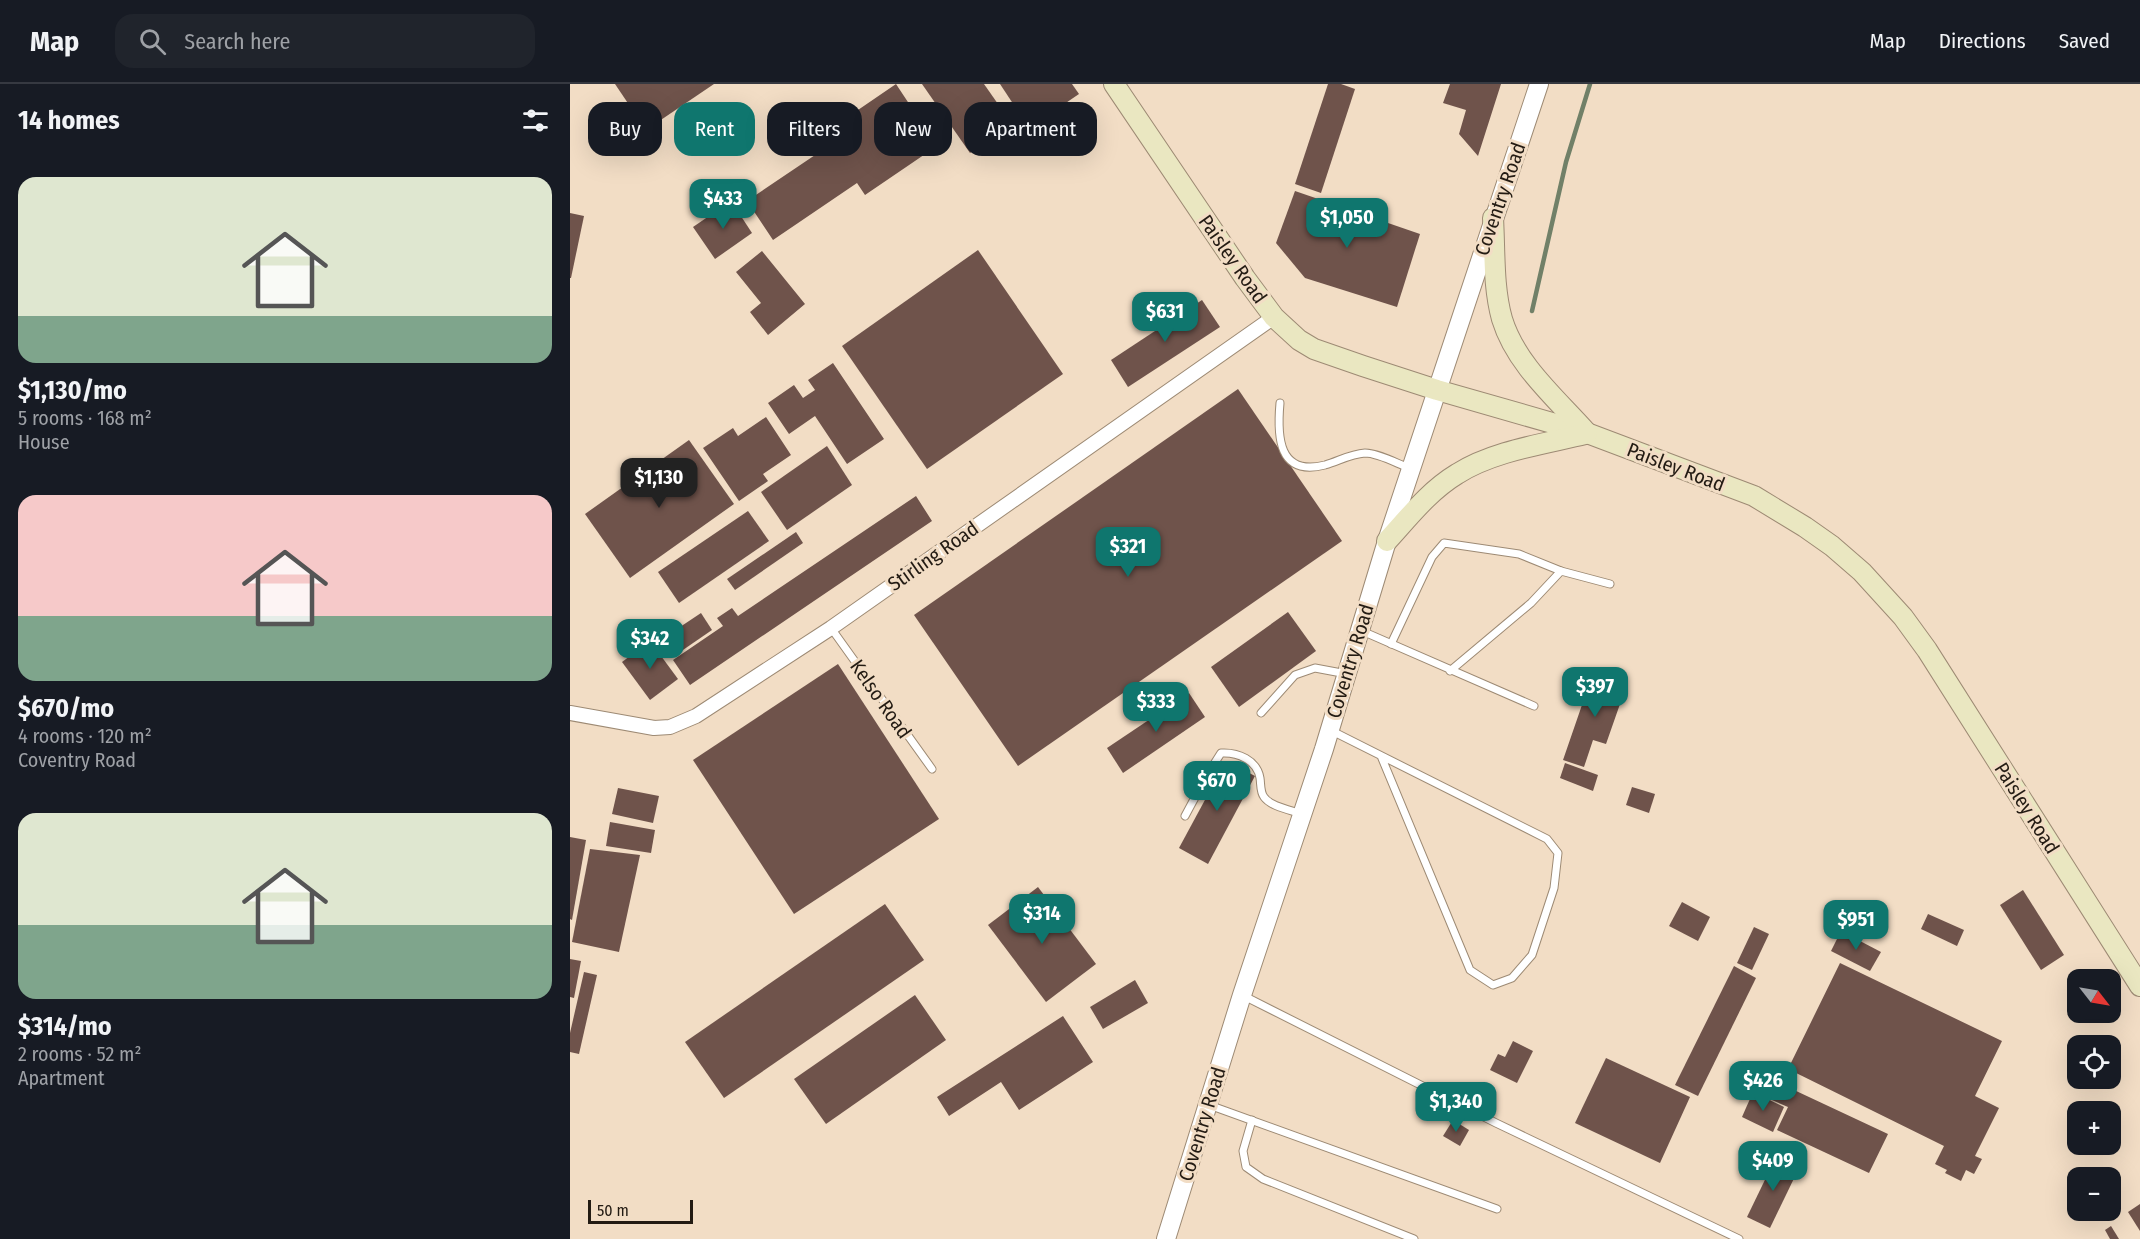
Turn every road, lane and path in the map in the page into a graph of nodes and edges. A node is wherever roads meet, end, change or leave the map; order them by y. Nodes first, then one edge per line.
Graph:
1 (1114, 84) edge
2 (1539, 84) edge
3 (1493, 218) junction
4 (1274, 317) junction
5 (1437, 390) junction
6 (1280, 403) dead end
7 (1587, 433) junction
8 (1411, 469) junction
9 (1387, 541) junction
10 (1561, 571) junction
11 (1610, 584) dead end
12 (831, 628) junction
13 (1360, 630) junction
14 (1390, 644) junction
15 (1450, 671) junction
16 (1347, 674) junction
17 (1534, 706) dead end
18 (570, 712) edge
19 (1261, 713) dead end
20 (1329, 730) junction
21 (1381, 756) junction
22 (932, 769) dead end
23 (1302, 814) junction
24 (1185, 816) dead end
25 (2140, 986) edge
26 (1242, 995) junction
27 (1208, 1104) junction
28 (1252, 1120) junction
29 (1497, 1209) dead end
30 (1166, 1239) edge
31 (1414, 1239) edge
32 (1739, 1239) edge

1 - 4 main road, Paisley Road
2 - 3 street, Coventry Road
3 - 5 street, Coventry Road
3 - 7 main road
4 - 5 main road, Paisley Road
4 - 12 street, Stirling Road
5 - 7 main road, Paisley Road
5 - 8 street, Coventry Road
6 - 8 lane
7 - 9 main road
7 - 25 main road, Paisley Road
8 - 9 street, Coventry Road
9 - 13 street, Coventry Road
10 - 11 lane
10 - 14 lane
10 - 15 lane
12 - 18 street, Stirling Road
12 - 22 lane, Kelso Road
13 - 14 lane
13 - 16 street, Coventry Road
14 - 15 lane
15 - 17 lane
16 - 19 lane
16 - 20 street, Coventry Road
20 - 21 lane
20 - 23 street, Coventry Road
21 - 21 lane
23 - 24 lane
23 - 26 street, Coventry Road
26 - 27 street, Coventry Road
26 - 32 lane
27 - 28 lane
27 - 30 street, Coventry Road
28 - 29 lane
28 - 31 lane

